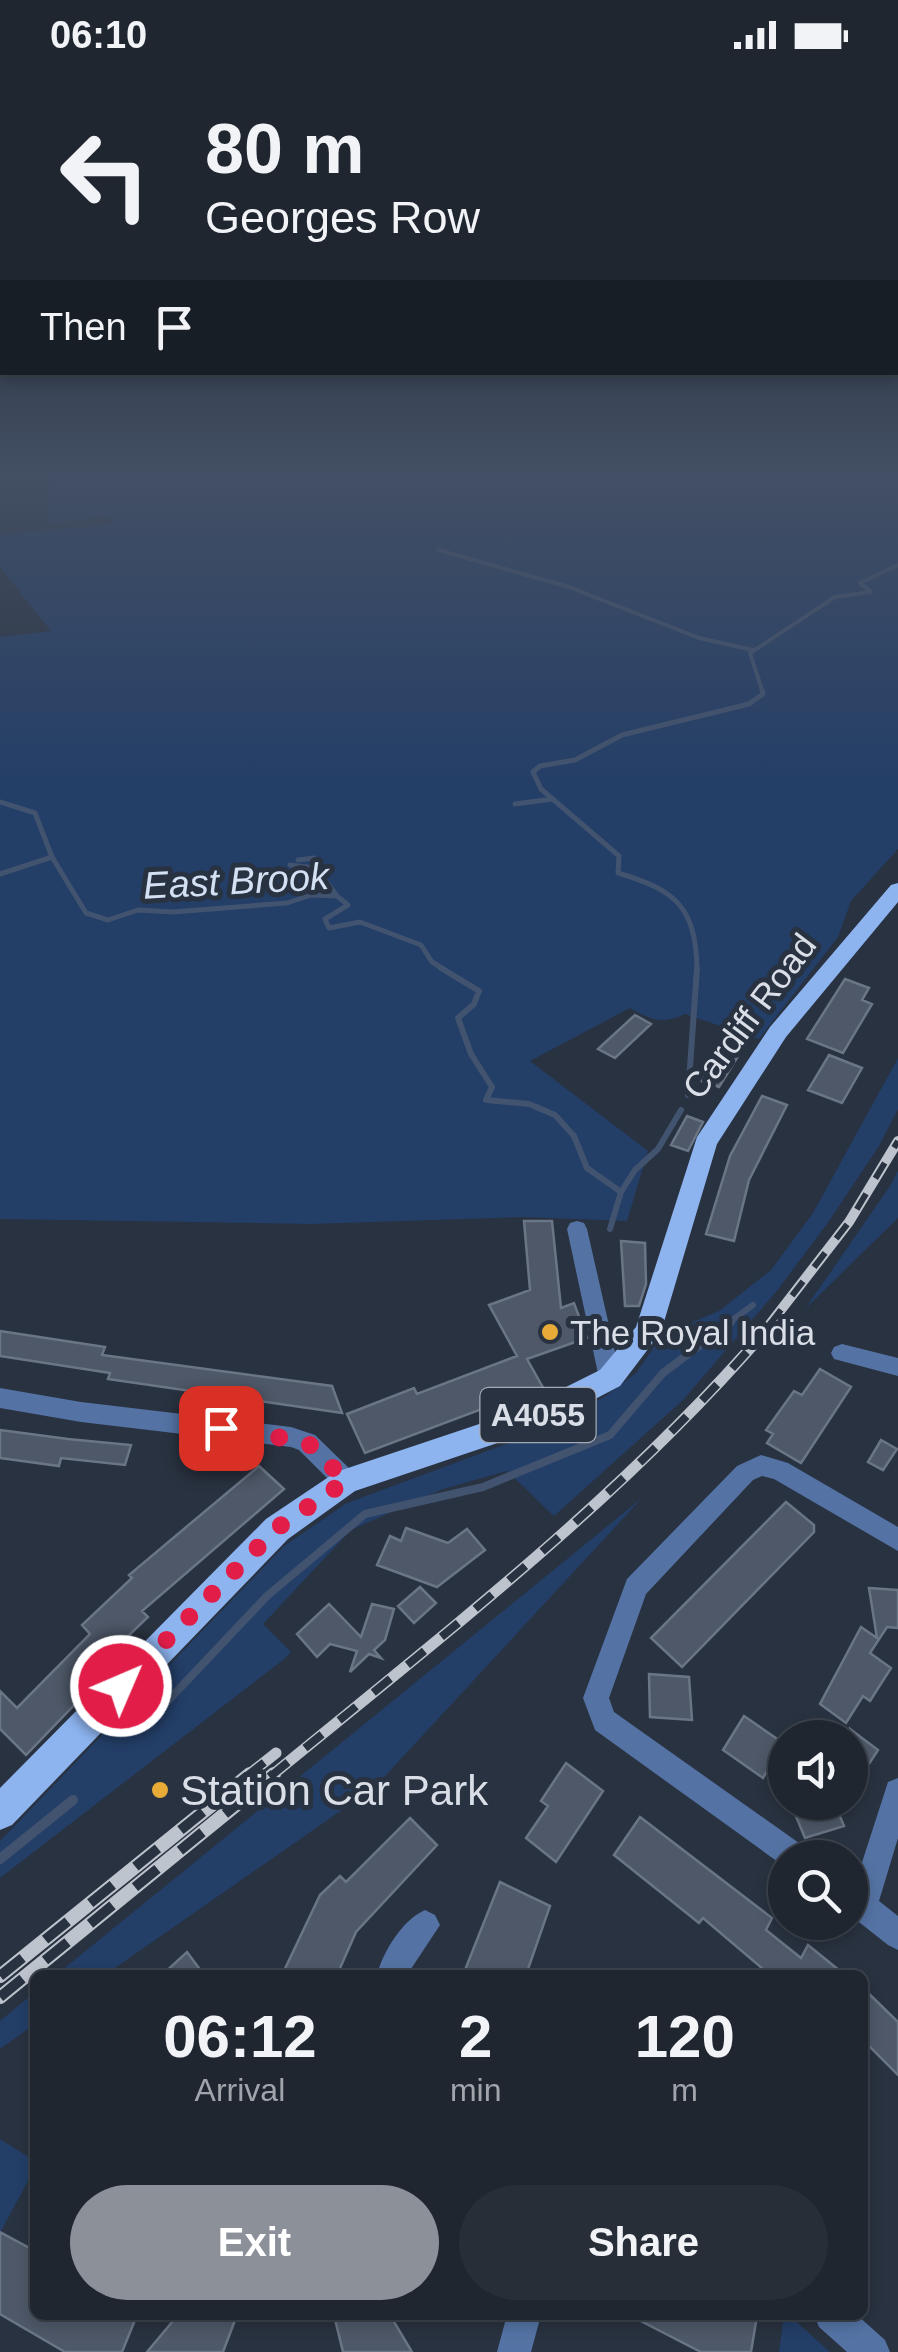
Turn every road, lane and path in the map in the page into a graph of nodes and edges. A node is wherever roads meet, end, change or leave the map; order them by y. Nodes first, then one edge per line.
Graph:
1 (898, 889) edge
2 (578, 1229) dead end
3 (842, 1353) dead end
4 (898, 1368) edge
5 (610, 1378) junction
6 (0, 1398) edge
7 (346, 1481) junction
8 (898, 1540) edge
9 (898, 1792) edge
10 (0, 1813) edge
11 (771, 1840) edge
12 (868, 1869) edge
13 (868, 1910) edge
14 (424, 1925) dead end
15 (898, 1935) edge
16 (393, 1970) edge
17 (523, 2320) edge
18 (837, 2320) edge
19 (514, 2352) edge
20 (873, 2352) edge

1 - 5 main road, Cardiff Road / A4055
2 - 5 street
3 - 4 street
5 - 7 main road, Cardiff Road / A4055
6 - 7 street
7 - 10 main road, Cardiff Road / A4055
8 - 11 street
9 - 12 street
13 - 15 street
14 - 16 street
17 - 19 street
18 - 20 street

